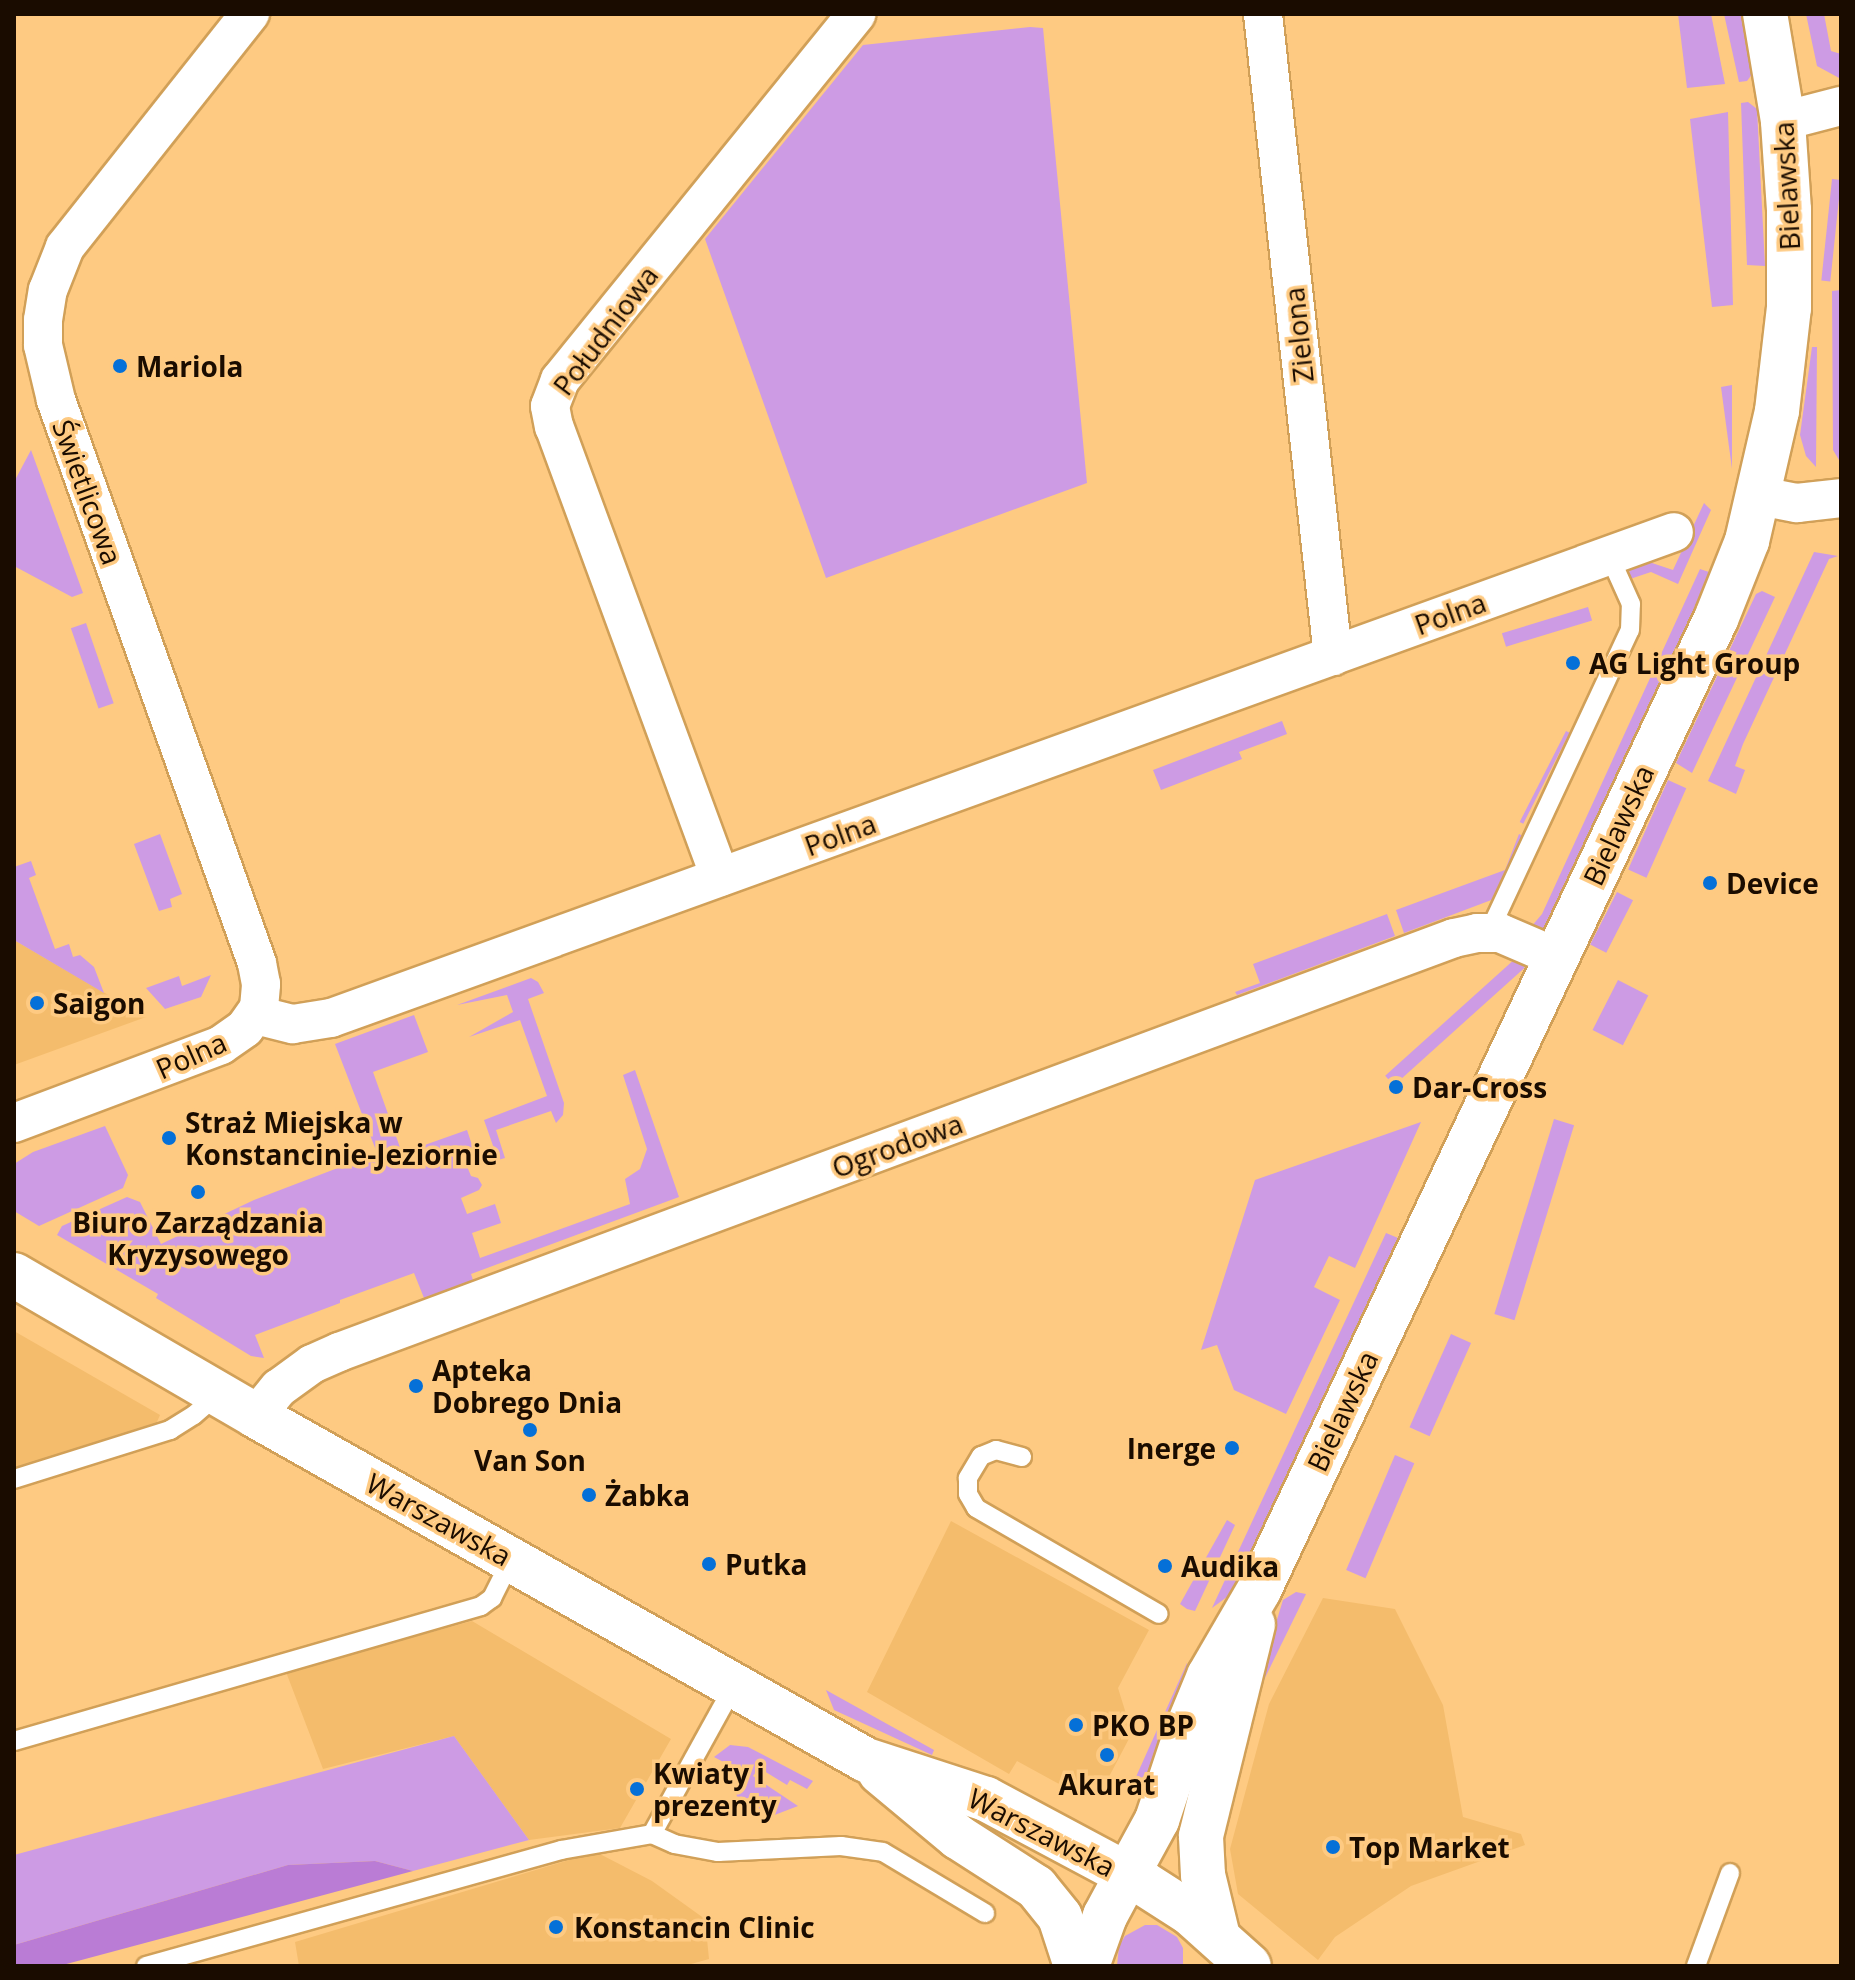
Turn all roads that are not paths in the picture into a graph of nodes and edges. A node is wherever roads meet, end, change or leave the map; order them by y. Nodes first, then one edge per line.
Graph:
1 (250, 14) edge
2 (1263, 14) edge
3 (1765, 14) edge
4 (837, 21) edge
5 (1841, 106) edge
6 (1783, 121) junction
7 (1760, 496) junction
8 (1841, 498) edge
9 (1674, 532) dead end
10 (1609, 555) junction
11 (1333, 656) junction
12 (720, 877) junction
13 (1489, 932) junction
14 (1556, 957) junction
15 (256, 1015) junction
16 (14, 1123) edge
17 (14, 1275) edge
18 (218, 1394) junction
19 (256, 1416) junction
20 (1022, 1457) dead end
21 (14, 1479) edge
22 (511, 1560) junction
23 (1259, 1590) junction
24 (1159, 1614) dead end
25 (733, 1687) junction
26 (14, 1741) edge
27 (866, 1760) junction
28 (652, 1834) junction
29 (1730, 1873) dead end
30 (1127, 1875) junction
31 (985, 1913) dead end
32 (1230, 1956) edge
33 (146, 1966) edge
34 (1076, 1966) edge
35 (1087, 1966) edge
36 (1696, 1966) edge

1 - 15 street, Świetlicowa
2 - 11 street, Zielona
3 - 6 street, Bielawska
4 - 12 street, Południowa
5 - 6 street
6 - 7 street, Bielawska
7 - 8 street
7 - 14 street, Bielawska
9 - 10 street, Polna
10 - 11 street, Polna
10 - 13 lane
11 - 12 street, Polna
12 - 15 street, Polna
13 - 14 street, Ogrodowa
13 - 19 street, Ogrodowa
14 - 23 street, Bielawska
15 - 16 street, Polna
17 - 18 street, Warszawska
18 - 19 street, Warszawska
18 - 21 lane
19 - 22 street, Warszawska
20 - 24 lane
22 - 25 street, Warszawska
22 - 26 lane
23 - 30 street, Bielawska
23 - 32 street, Bielawska
25 - 27 street, Warszawska
25 - 28 lane
27 - 30 street, Warszawska
27 - 34 street, Warszawska
28 - 31 lane
28 - 33 lane
29 - 36 lane
30 - 32 street, Warszawska
30 - 35 street, Bielawska

